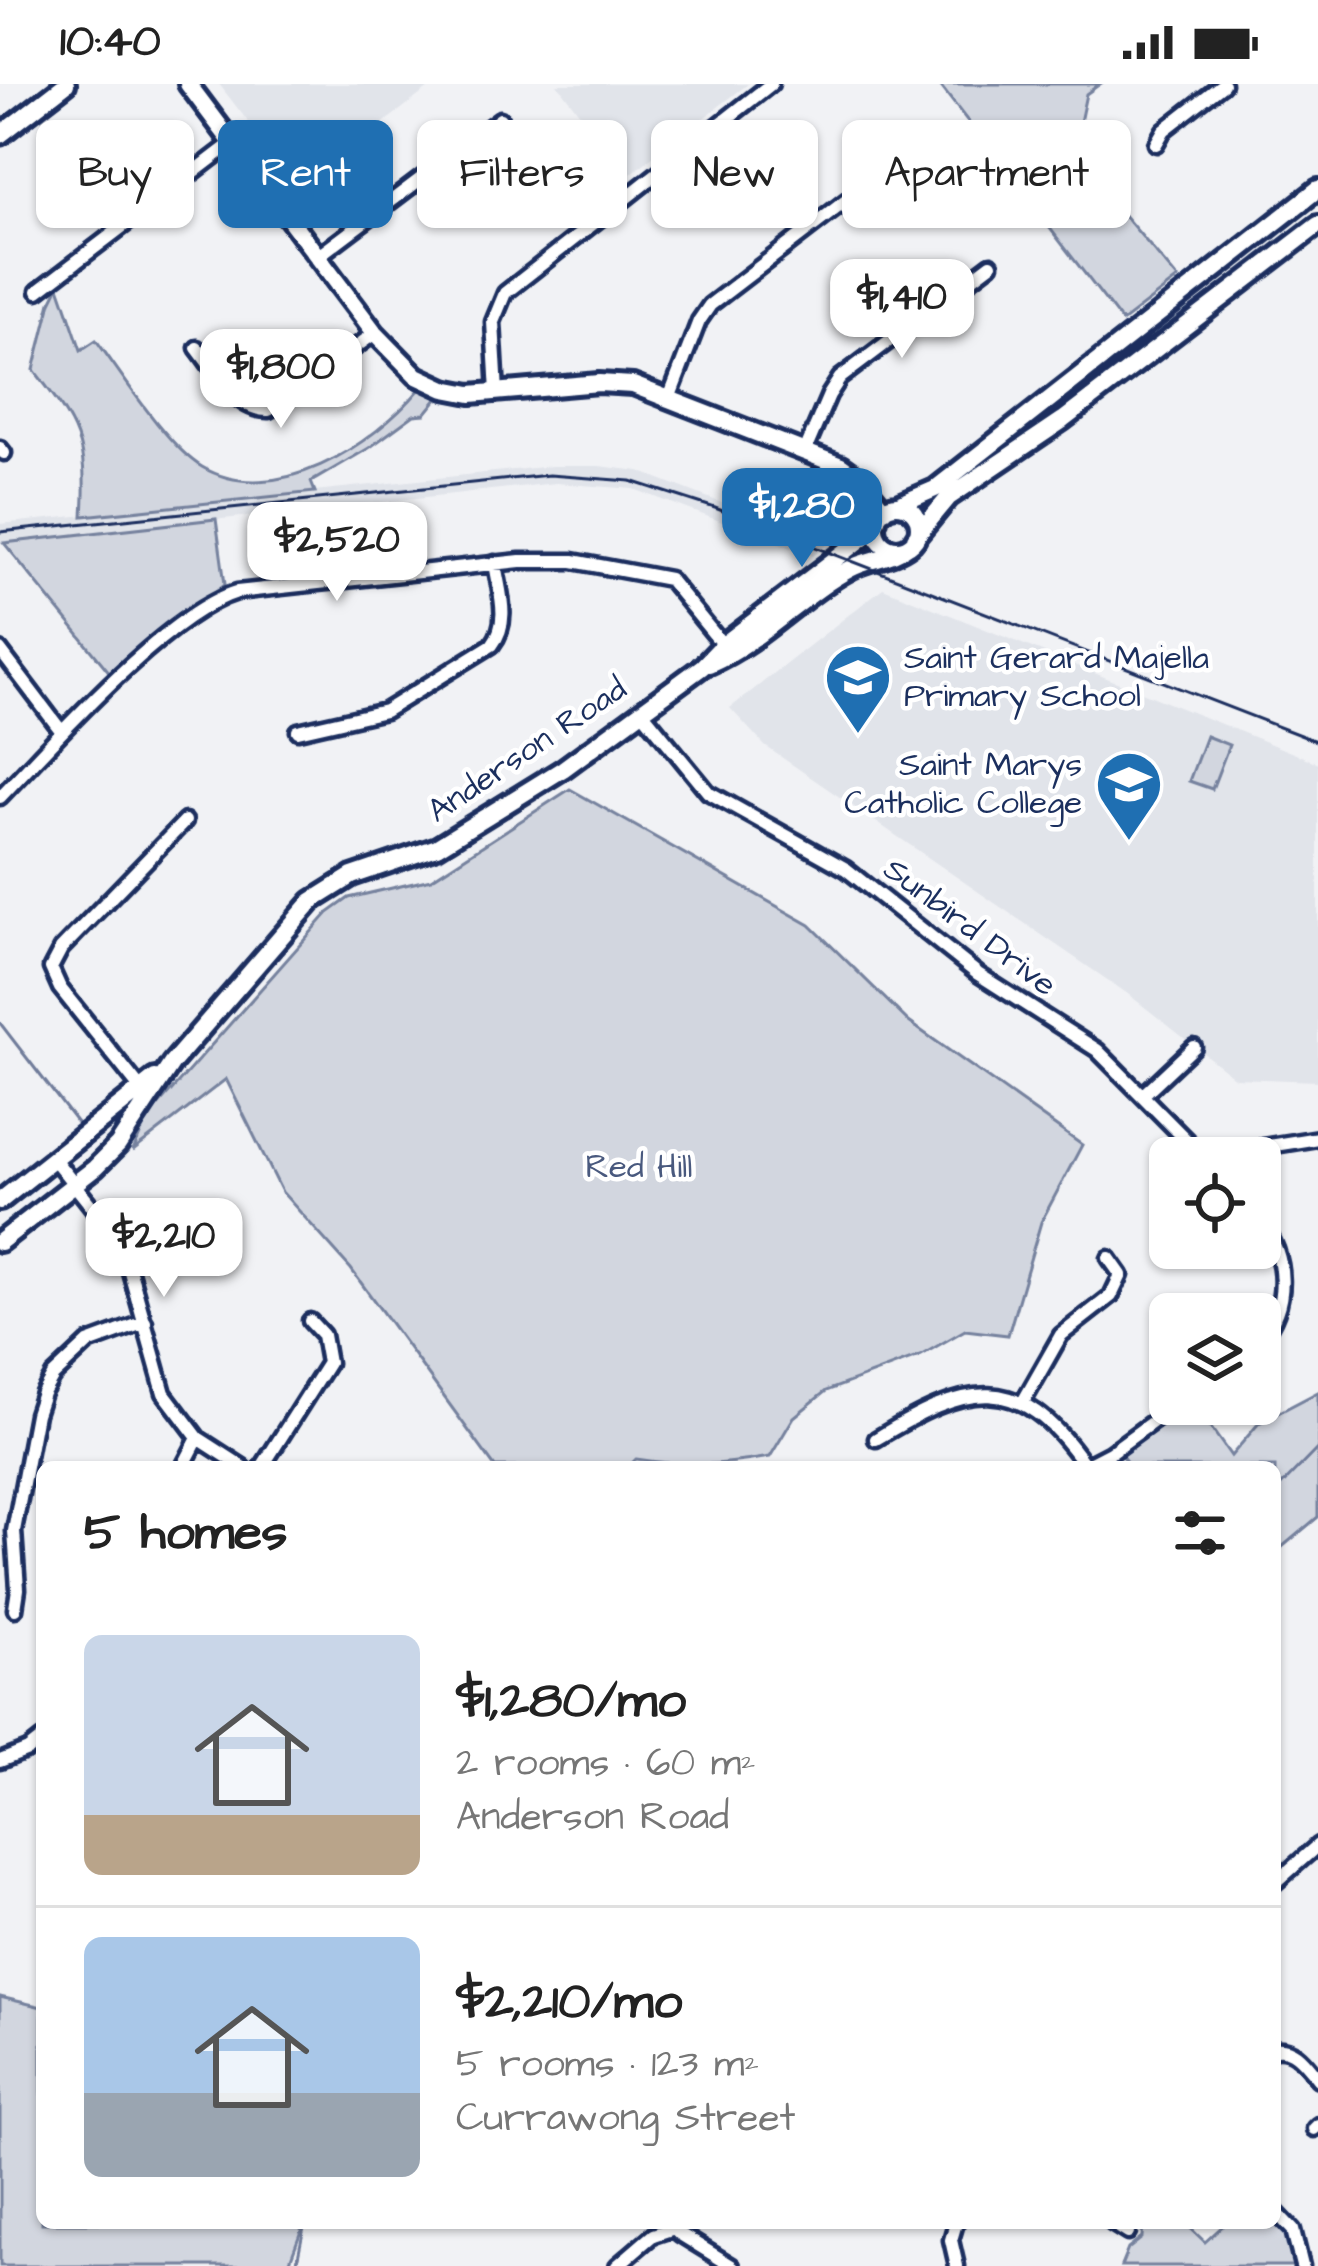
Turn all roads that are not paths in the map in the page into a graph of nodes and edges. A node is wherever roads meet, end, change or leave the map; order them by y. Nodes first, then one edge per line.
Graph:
1 (66, 84) edge
2 (188, 84) edge
3 (771, 84) edge
4 (1223, 84) edge
5 (500, 119) dead end
6 (218, 124) edge
7 (0, 135) edge
8 (1156, 144) dead end
9 (218, 154) edge
10 (1318, 189) edge
11 (842, 203) edge
12 (1318, 225) edge
13 (295, 228) edge
14 (317, 257) junction
15 (991, 264) dead end
16 (1219, 265) junction
17 (1236, 288) junction
18 (38, 292) dead end
19 (1182, 294) junction
20 (1199, 317) junction
21 (375, 333) junction
22 (197, 348) dead end
23 (497, 393) junction
24 (670, 397) junction
25 (806, 452) junction
26 (886, 512) junction
27 (913, 541) junction
28 (495, 563) junction
29 (0, 650) edge
30 (727, 650) junction
31 (641, 710) junction
32 (298, 730) dead end
33 (62, 732) junction
34 (0, 797) edge
35 (185, 821) dead end
36 (1193, 1047) dead end
37 (145, 1094) junction
38 (1143, 1095) junction
39 (1184, 1137) edge
40 (1318, 1138) edge
41 (1281, 1144) edge
42 (54, 1159) junction
43 (74, 1185) junction
44 (0, 1201) edge
45 (0, 1242) edge
46 (1109, 1258) dead end
47 (310, 1321) dead end
48 (145, 1322) junction
49 (1022, 1402) junction
50 (1149, 1424) edge
51 (198, 1438) junction
52 (876, 1439) dead end
53 (186, 1461) edge
54 (234, 1461) edge
55 (266, 1461) edge
56 (1081, 1461) edge
57 (1093, 1461) edge
58 (15, 1609) dead end
59 (36, 1744) edge
60 (0, 1761) edge
61 (1318, 1845) edge
62 (1281, 1878) edge
63 (1281, 2050) edge
64 (1318, 2079) edge
65 (1281, 2217) edge
66 (666, 2229) edge
67 (681, 2229) edge
68 (954, 2229) edge
69 (1122, 2229) edge
70 (1128, 2233) dead end
71 (1318, 2263) edge
72 (617, 2266) edge
73 (732, 2266) edge
74 (957, 2266) edge
75 (1302, 2266) edge

1 - 7 street
2 - 6 street
3 - 23 street
4 - 8 street
5 - 14 street
9 - 18 street
10 - 16 street, Anderson Road
11 - 24 street
12 - 17 street, Anderson Road
13 - 14 street
14 - 21 street
15 - 25 street
16 - 17 street
16 - 19 street, Anderson Road
17 - 20 street, Anderson Road
19 - 20 street
19 - 26 street, Anderson Road
20 - 27 street, Anderson Road
21 - 22 street
21 - 23 street
23 - 24 street
24 - 25 street
25 - 26 street
26 - 27 street
26 - 27 street
26 - 30 street, Anderson Road
27 - 30 street, Anderson Road
28 - 30 street
28 - 32 street
28 - 33 street
29 - 33 street
30 - 31 street, Anderson Road
31 - 37 street, Anderson Road
31 - 38 street, Sunbird Drive
33 - 34 street
35 - 37 street
36 - 38 street
37 - 42 street, Anderson Road
37 - 43 street, Anderson Road
38 - 39 street, Sunbird Drive
40 - 41 street
42 - 43 street
42 - 44 street, Anderson Road
43 - 45 street, Anderson Road
43 - 48 street
46 - 49 street
47 - 55 street
48 - 51 street
48 - 58 street
49 - 52 street
49 - 56 street
50 - 57 street
51 - 53 street
51 - 54 street
59 - 60 street
61 - 62 street
63 - 64 street
65 - 75 street
66 - 72 street
67 - 73 street
68 - 74 street
69 - 70 street
71 - 75 street

